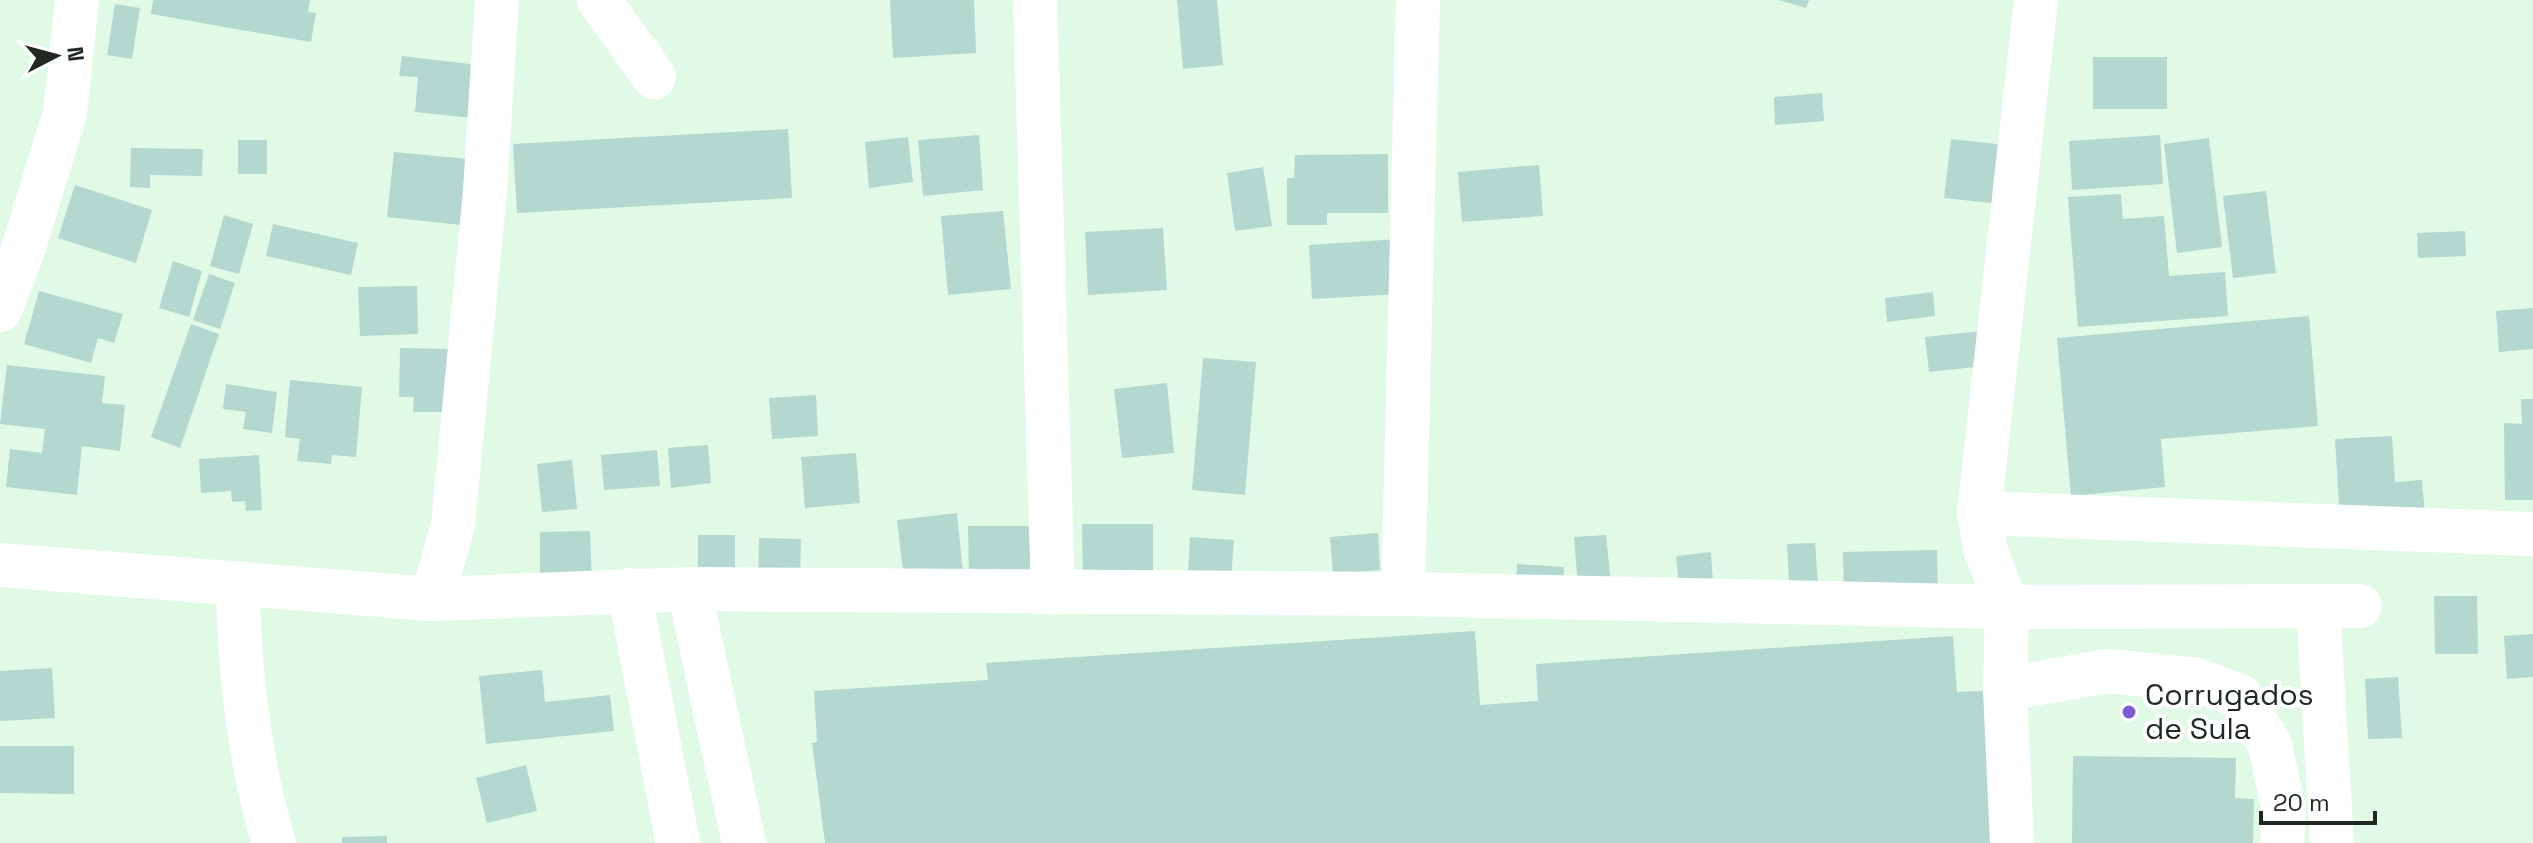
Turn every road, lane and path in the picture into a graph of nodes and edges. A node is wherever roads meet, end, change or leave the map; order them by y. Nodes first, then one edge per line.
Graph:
1 (77, 0) edge
2 (497, 0) edge
3 (599, 0) edge
4 (1035, 0) edge
5 (1418, 0) edge
6 (2036, 0) edge
7 (654, 77) dead end
8 (0, 310) edge
9 (1979, 513) junction
10 (2533, 534) edge
11 (0, 565) edge
12 (238, 583) junction
13 (692, 589) junction
14 (629, 590) junction
15 (1053, 593) junction
16 (1403, 594) junction
17 (432, 599) junction
18 (2007, 607) junction
19 (2005, 689) junction
20 (274, 843) edge
21 (678, 843) edge
22 (744, 843) edge
23 (2012, 843) edge
24 (2282, 843) edge
25 (2332, 843) edge

1 - 8 street
2 - 17 street
3 - 7 street
4 - 15 street
5 - 16 street
6 - 9 street
9 - 10 street
9 - 18 street
11 - 12 street
12 - 17 street
12 - 20 street
13 - 14 street
13 - 15 street
13 - 22 street
14 - 17 street
14 - 21 street
15 - 16 street
16 - 18 street
18 - 19 street
18 - 25 street
19 - 23 street
19 - 24 street

